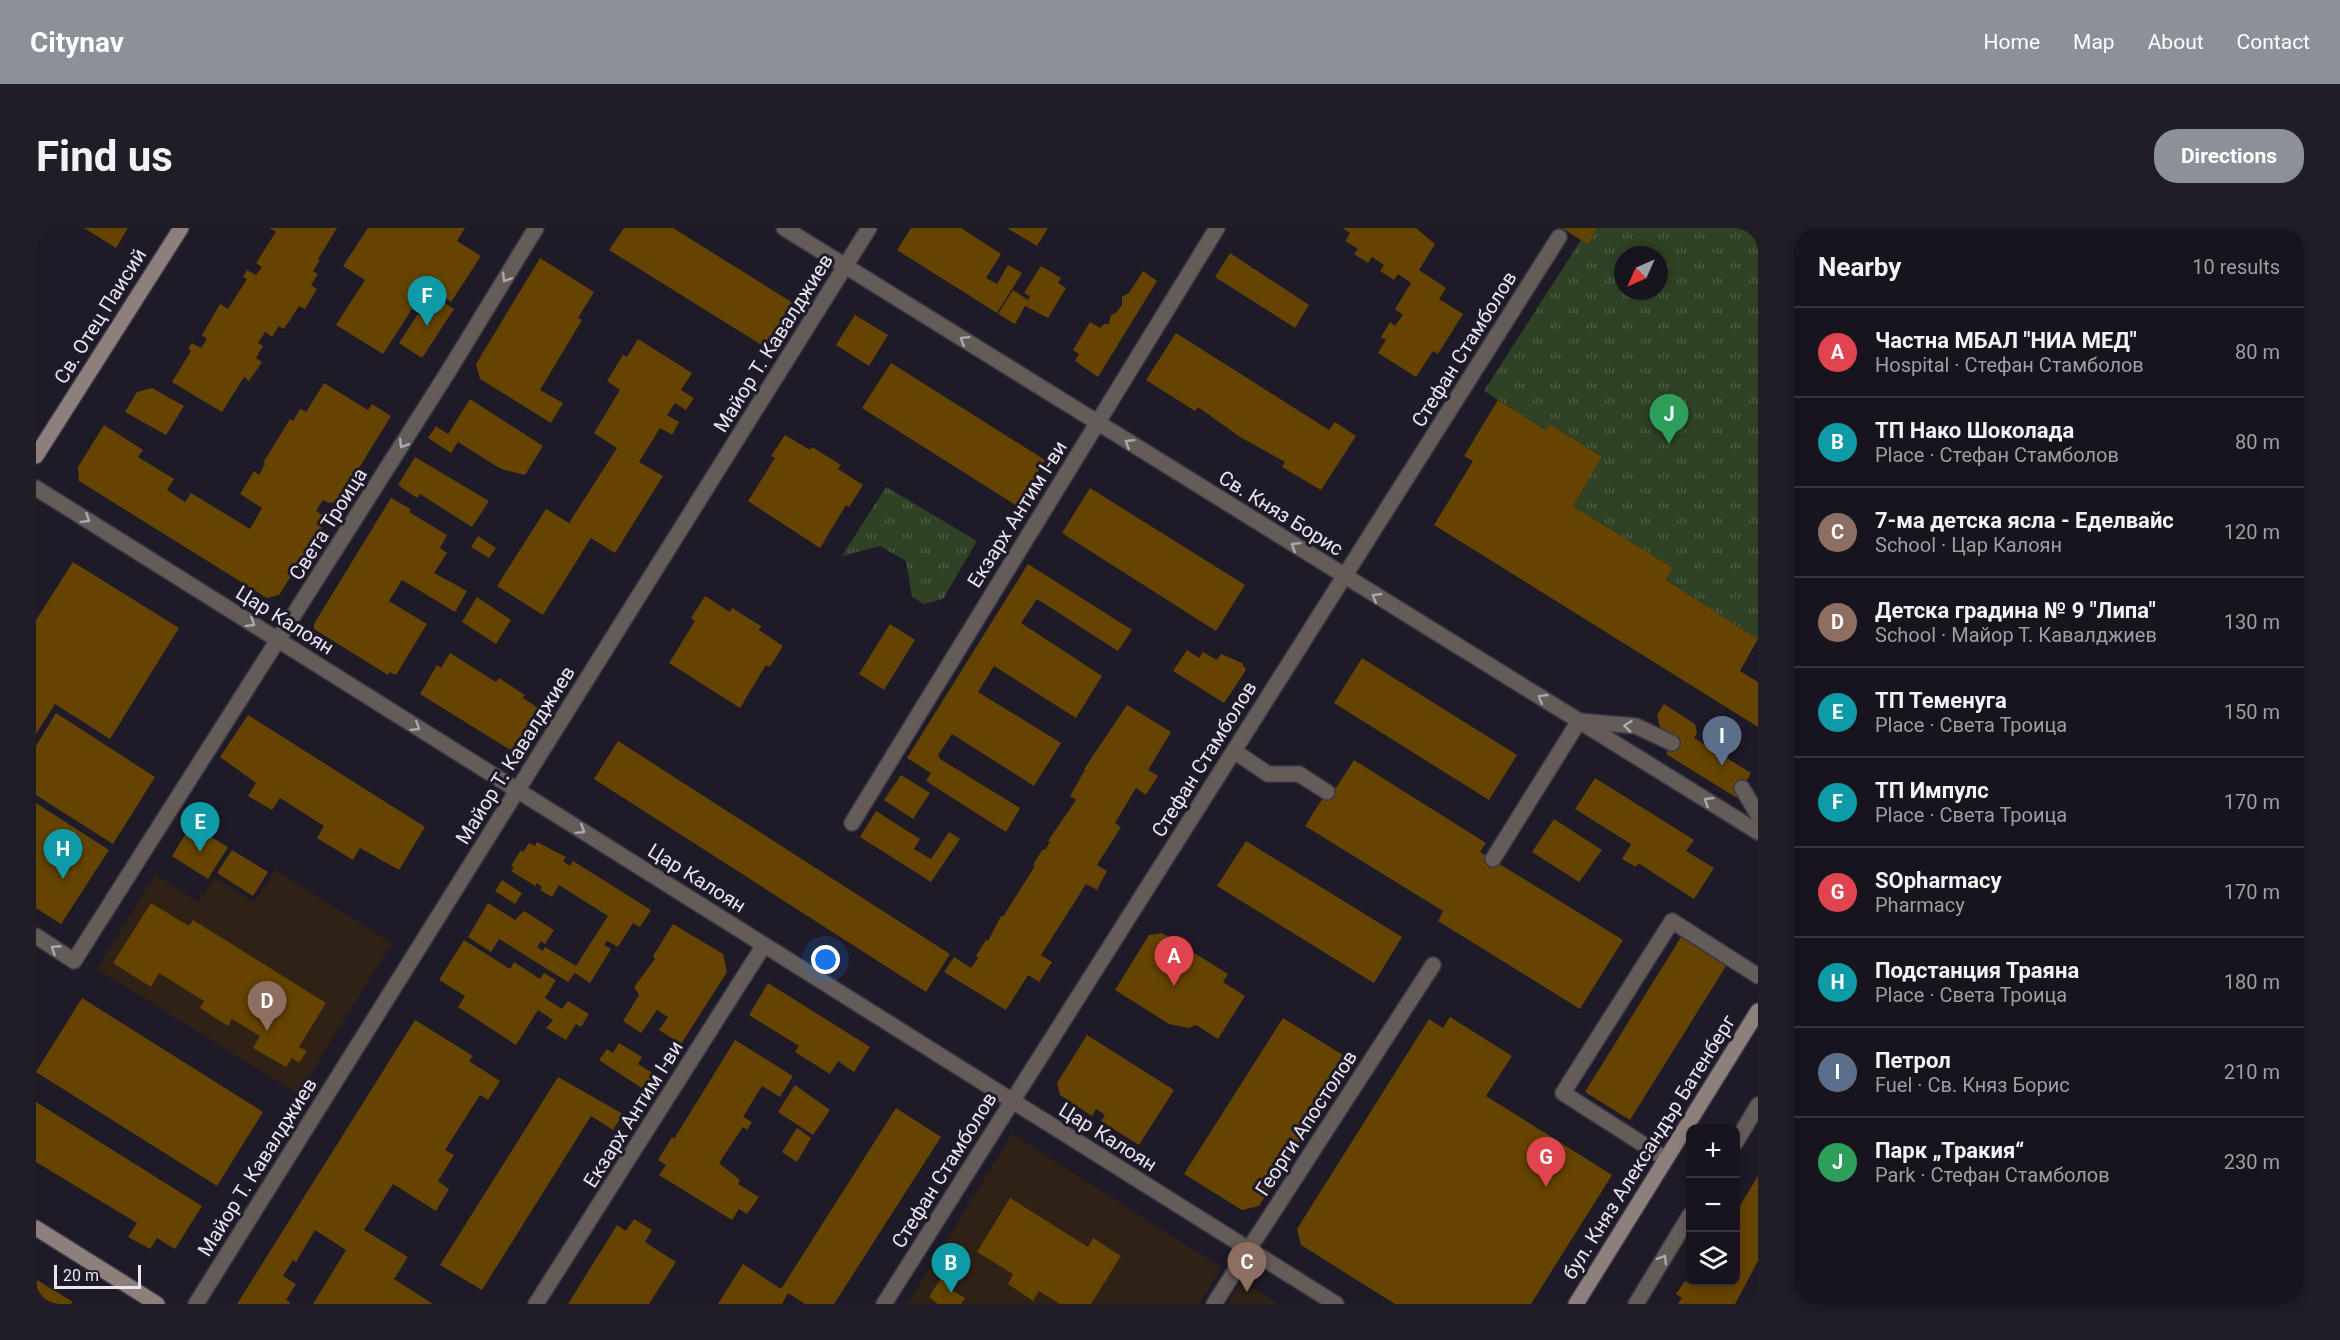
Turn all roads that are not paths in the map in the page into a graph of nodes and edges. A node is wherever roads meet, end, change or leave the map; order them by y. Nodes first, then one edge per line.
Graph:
1 (181, 228) edge
2 (536, 228) edge
3 (784, 228) edge
4 (870, 228) edge
5 (1217, 228) edge
6 (1559, 237) dead end
7 (846, 266) junction
8 (1097, 423) junction
9 (36, 456) edge
10 (36, 488) edge
11 (1344, 577) junction
12 (279, 640) junction
13 (1580, 721) junction
14 (1672, 743) dead end
15 (1234, 751) junction
16 (1743, 788) dead end
17 (518, 791) junction
18 (1327, 792) dead end
19 (1758, 816) edge
20 (852, 823) dead end
21 (1758, 832) edge
22 (1493, 859) dead end
23 (36, 936) edge
24 (764, 945) junction
25 (1433, 965) dead end
26 (1758, 976) edge
27 (1758, 1011) edge
28 (1012, 1102) junction
29 (1758, 1105) edge
30 (1740, 1135) edge
31 (1666, 1159) junction
32 (1686, 1222) edge
33 (36, 1228) edge
34 (1249, 1250) junction
35 (157, 1304) edge
36 (196, 1304) edge
37 (536, 1304) edge
38 (884, 1304) edge
39 (1214, 1304) edge
40 (1336, 1304) edge
41 (1576, 1304) edge
42 (1636, 1304) edge

1 - 9 street, Св. Отец Паисий
2 -> 12 street, Света Троица
3 - 7 street, Св. Княз Борис
4 - 7 street, Майор Т. Кавалджиев
5 - 8 street, Екзарх Антим I-ви
6 - 11 street, Стефан Стамболов
8 -> 7 street, Св. Княз Борис
7 - 17 street, Майор Т. Кавалджиев
11 -> 8 street, Св. Княз Борис
8 - 20 street, Екзарх Антим I-ви
10 -> 12 street, Цар Калоян
13 -> 11 street, Св. Княз Борис
11 - 15 street, Стефан Стамболов
12 -> 17 street, Цар Калоян
12 -> 23 street, Света Троица
14 -> 13 street
21 -> 13 street, Св. Княз Борис
13 - 22 street
15 - 18 street
15 - 28 street, Стефан Стамболов
16 - 19 street
17 -> 24 street, Цар Калоян
17 - 36 street, Майор Т. Кавалджиев
24 - 28 street, Цар Калоян
24 - 37 street, Екзарх Антим I-ви
25 - 34 street, Георги Апостолов
26 - 31 street
27 - 31 street, бул. Княз Александър Батенберг
28 - 34 street, Цар Калоян
28 - 38 street, Стефан Стамболов
29 - 30 street
31 - 41 street, бул. Княз Александър Батенберг
42 -> 32 street
33 - 35 street
34 - 39 street, Георги Апостолов
34 - 40 street, Цар Калоян

